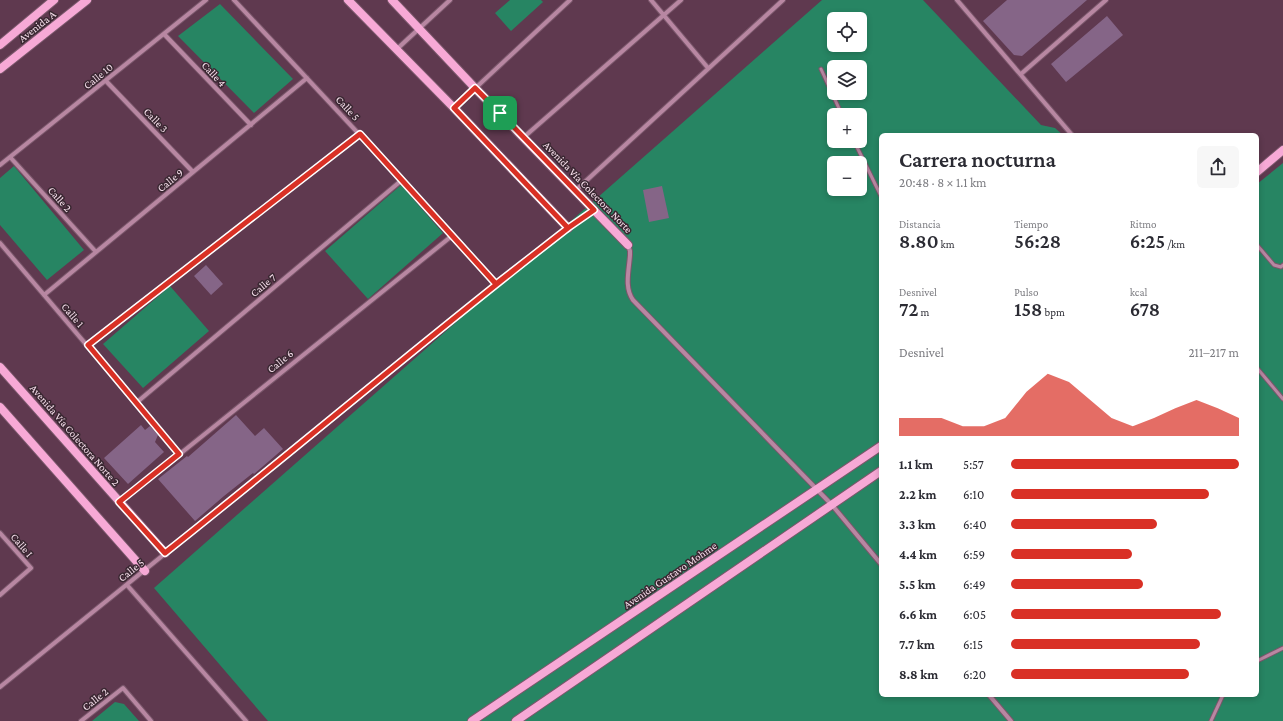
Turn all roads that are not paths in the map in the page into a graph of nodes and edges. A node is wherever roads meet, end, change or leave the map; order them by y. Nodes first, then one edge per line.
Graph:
1 (54, 0) edge
2 (87, 0) edge
3 (206, 0) edge
4 (234, 0) edge
5 (348, 0) edge
6 (392, 0) edge
7 (450, 0) edge
8 (570, 0) edge
9 (652, 0) edge
10 (681, 0) edge
11 (782, 0) edge
12 (958, 0) edge
13 (1106, 0) edge
14 (664, 15) junction
15 (420, 28) junction
16 (164, 34) junction
17 (0, 44) edge
18 (396, 49) junction
19 (708, 68) junction
20 (0, 69) edge
21 (821, 70) dead end
22 (1021, 74) junction
23 (307, 78) junction
24 (106, 81) junction
25 (475, 88) junction
26 (454, 108) junction
27 (839, 108) edge
28 (251, 125) junction
29 (1070, 133) edge
30 (360, 134) junction
31 (524, 137) junction
32 (857, 148) edge
33 (1283, 150) edge
34 (10, 157) junction
35 (0, 165) edge
36 (1259, 171) edge
37 (193, 172) junction
38 (402, 180) junction
39 (575, 191) junction
40 (879, 192) edge
41 (594, 210) junction
42 (568, 228) junction
43 (453, 235) junction
44 (0, 243) edge
45 (628, 245) joint
46 (1259, 247) edge
47 (96, 252) junction
48 (1283, 265) edge
49 (496, 284) junction
50 (44, 295) junction
51 (88, 345) junction
52 (0, 367) edge
53 (1259, 370) edge
54 (1283, 399) edge
55 (136, 403) junction
56 (0, 407) edge
57 (879, 447) edge
58 (179, 454) junction
59 (879, 472) edge
60 (817, 490) junction
61 (119, 502) junction
62 (832, 505) junction
63 (0, 533) edge
64 (165, 553) junction
65 (879, 562) edge
66 (145, 571) junction
67 (127, 585) junction
68 (0, 595) edge
69 (1283, 648) edge
70 (1259, 661) edge
71 (0, 687) edge
72 (991, 697) edge
73 (1222, 697) edge
74 (81, 721) edge
75 (151, 721) edge
76 (246, 721) edge
77 (472, 721) edge
78 (516, 721) edge
79 (1011, 721) edge
80 (1211, 721) edge

1 - 17 street, Avenida A
2 - 20 street, Avenida A
3 - 16 street, Calle 10
4 - 23 street, Calle 5
5 - 18 street
6 - 15 street, Avenida Vía Colectora Norte
7 - 15 street
8 - 25 street
9 - 14 street
10 - 14 street
11 - 19 street
12 - 22 street
13 - 22 street
14 - 19 street
14 - 31 street
15 - 18 street
15 - 25 street, Avenida Vía Colectora Norte
16 - 24 street, Calle 10
16 - 28 street, Calle 4
18 - 26 street
19 - 39 street
21 - 27 lane
22 - 29 street
23 - 28 street, Calle 9
23 - 30 street, Calle 5
24 - 34 street, Calle 10
24 - 37 street, Calle 3
25 - 26 street
25 - 31 street, Avenida Vía Colectora Norte
26 - 42 street
28 - 37 street, Calle 9
30 - 38 street, Calle 5
30 - 51 street
31 - 39 street, Avenida Vía Colectora Norte
32 - 40 lane
33 - 36 street
34 - 35 street, Calle 10
34 - 47 street, Calle 2
37 - 47 street, Calle 9
38 - 43 street, Calle 5
38 - 55 street, Calle 7
39 - 41 street, Avenida Vía Colectora Norte
41 - 42 street, Calle 5
41 - 45 street, Avenida Vía Colectora Norte
42 - 49 street, Calle 5
43 - 49 street, Calle 5
43 - 58 street, Calle 6
44 - 50 street, Calle 1
45 - 60 street, Avenida Vía Colectora Norte
46 - 48 lane
47 - 50 street, Calle 9
49 - 64 street, Calle 5
50 - 51 street, Calle 1
51 - 55 street, Calle 1
52 - 61 street, Avenida Vía Colectora Norte 2
53 - 54 lane
55 - 58 street, Calle 1
56 - 66 street
57 - 60 street, Avenida Gustavo Mohme
58 - 61 street, Calle 6
59 - 62 street
60 - 62 street, Avenida Vía Colectora Norte
60 - 77 street, Avenida Gustavo Mohme
61 - 64 street, Avenida Vía Colectora Norte 2
62 - 65 street, Avenida Vía Colectora Norte
62 - 78 street
63 - 68 street, Calle I
64 - 66 street, Calle 5
66 - 67 street, Calle 5
67 - 71 street, Calle 5
67 - 76 street
69 - 70 lane
72 - 79 street
73 - 80 lane
74 - 75 street, Calle 2

